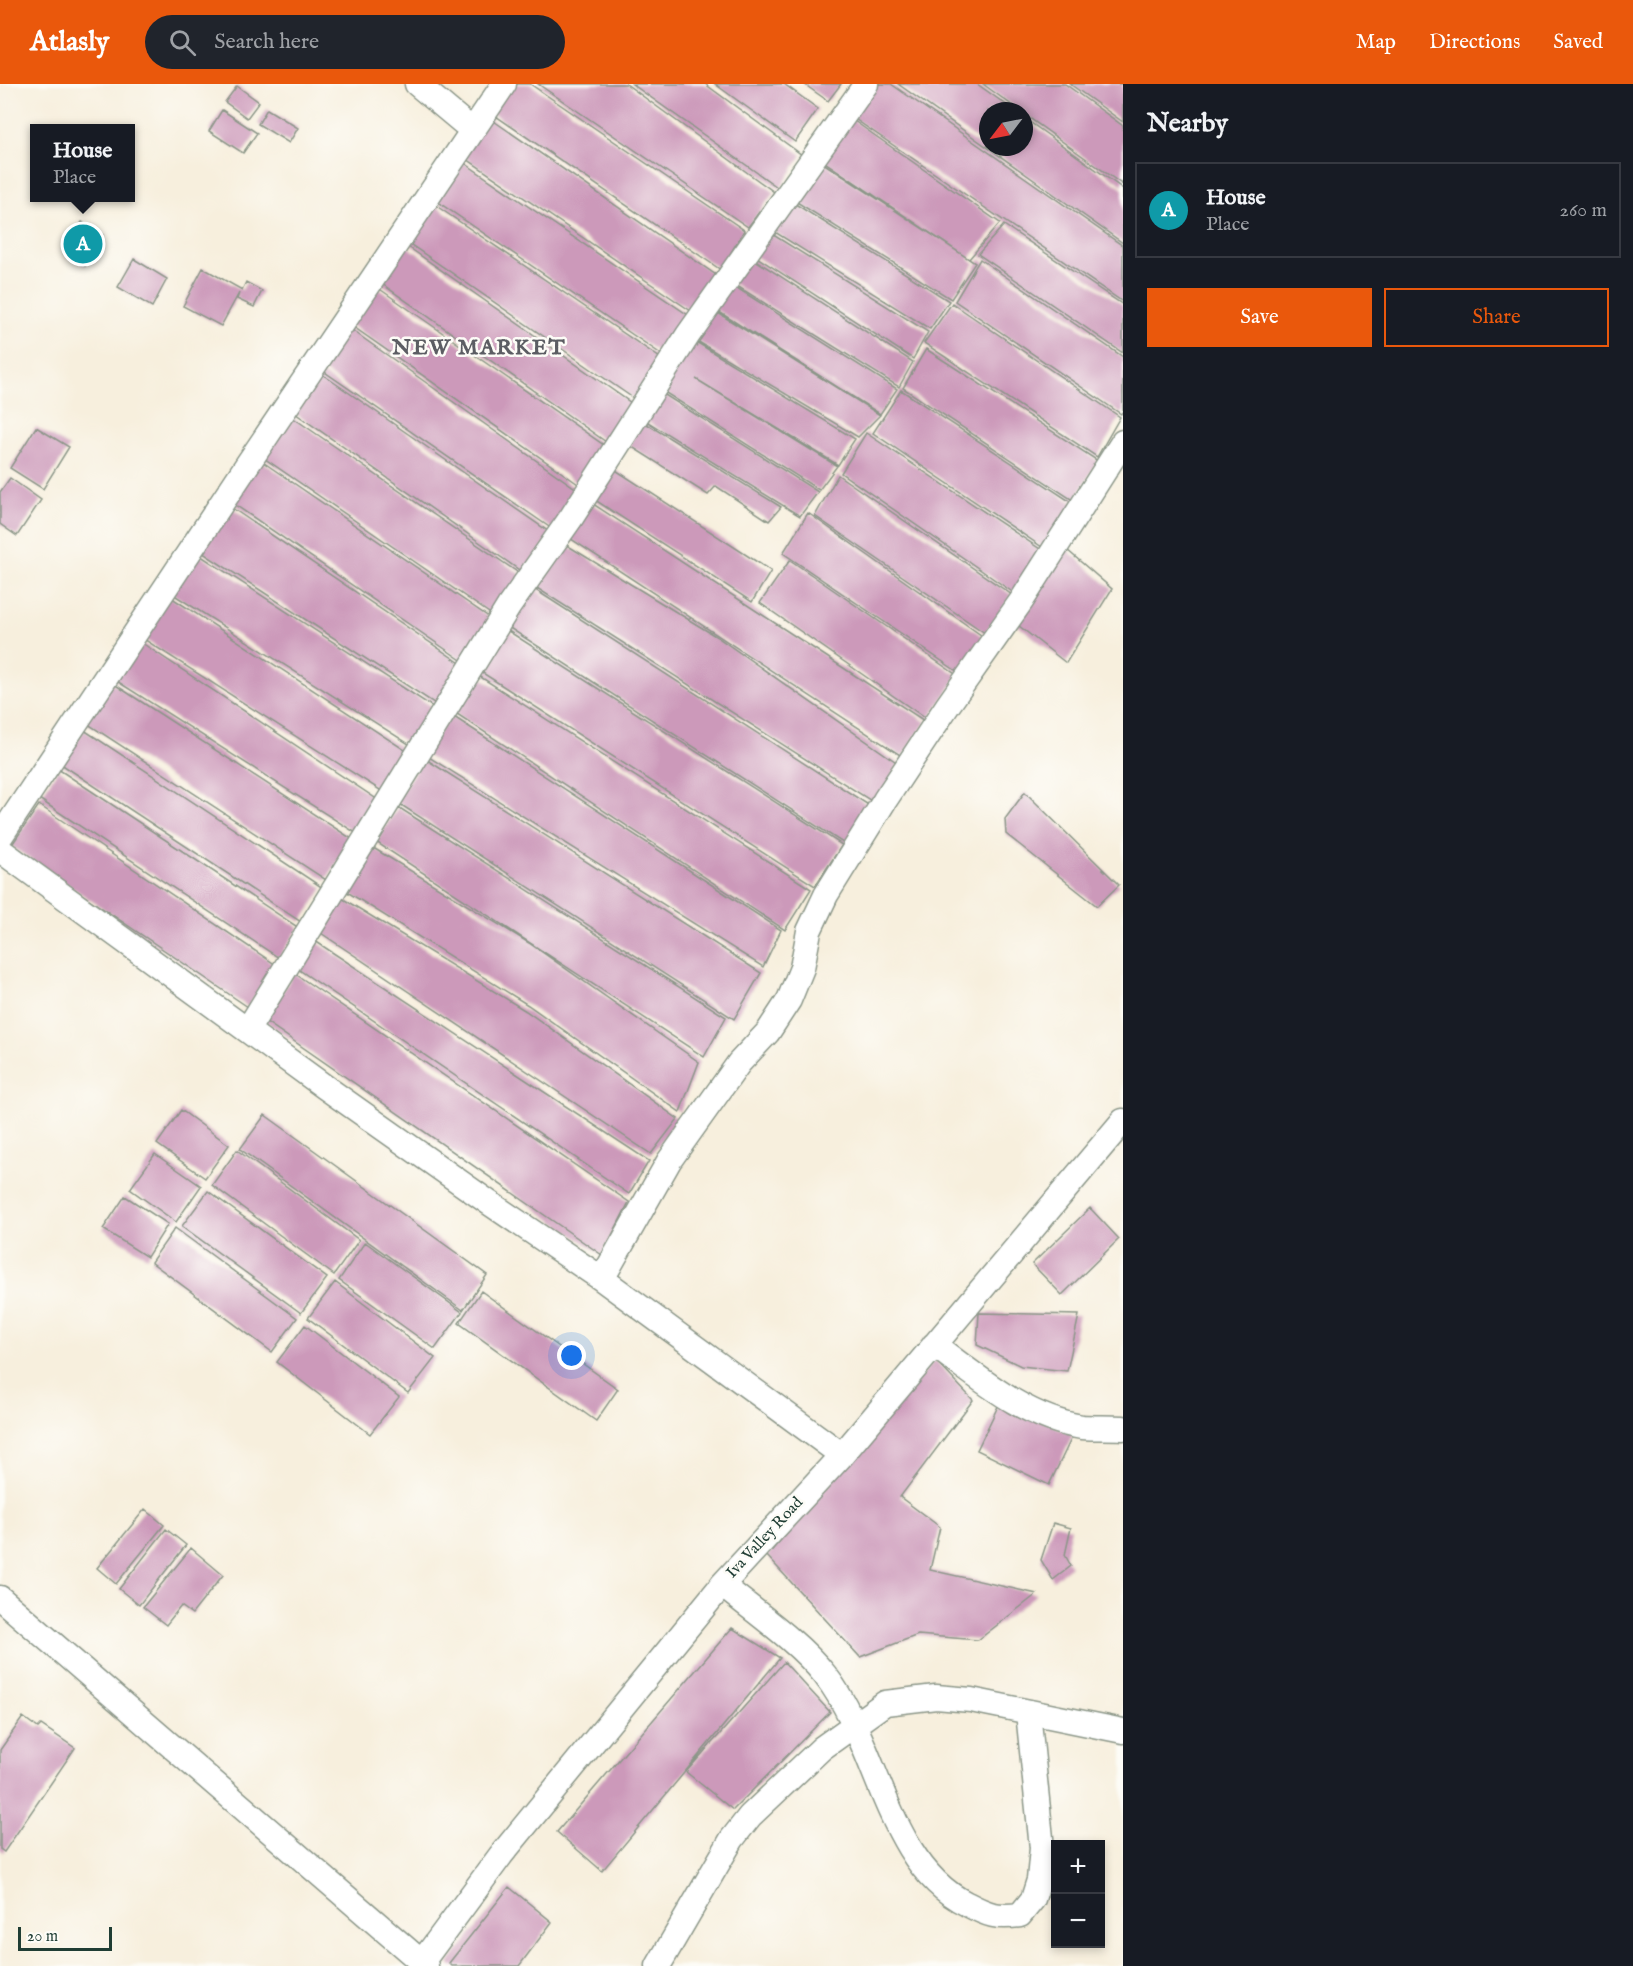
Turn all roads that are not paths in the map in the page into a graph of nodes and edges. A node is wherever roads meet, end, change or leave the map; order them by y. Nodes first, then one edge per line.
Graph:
1 (417, 84) edge
2 (504, 84) edge
3 (866, 84) edge
4 (472, 130) junction
5 (1123, 442) edge
6 (0, 837) edge
7 (0, 849) edge
8 (248, 1029) junction
9 (1123, 1121) edge
10 (602, 1279) junction
11 (934, 1345) junction
12 (1123, 1428) edge
13 (842, 1455) junction
14 (722, 1585) junction
15 (0, 1598) edge
16 (1028, 1712) junction
17 (854, 1724) junction
18 (1123, 1731) edge
19 (422, 1965) edge
20 (658, 1966) edge

1 - 4 street
2 - 4 street
3 - 8 street
4 - 6 street
5 - 10 street
7 - 8 street
8 - 10 street
9 - 11 street, Iva Valley Road
10 - 13 street
11 - 12 street
11 - 13 street, Iva Valley Road
13 - 14 street, Iva Valley Road
14 - 17 street
14 - 19 street, Iva Valley Road
15 - 19 street
16 - 17 street
16 - 17 street
16 - 18 street
17 - 20 street

